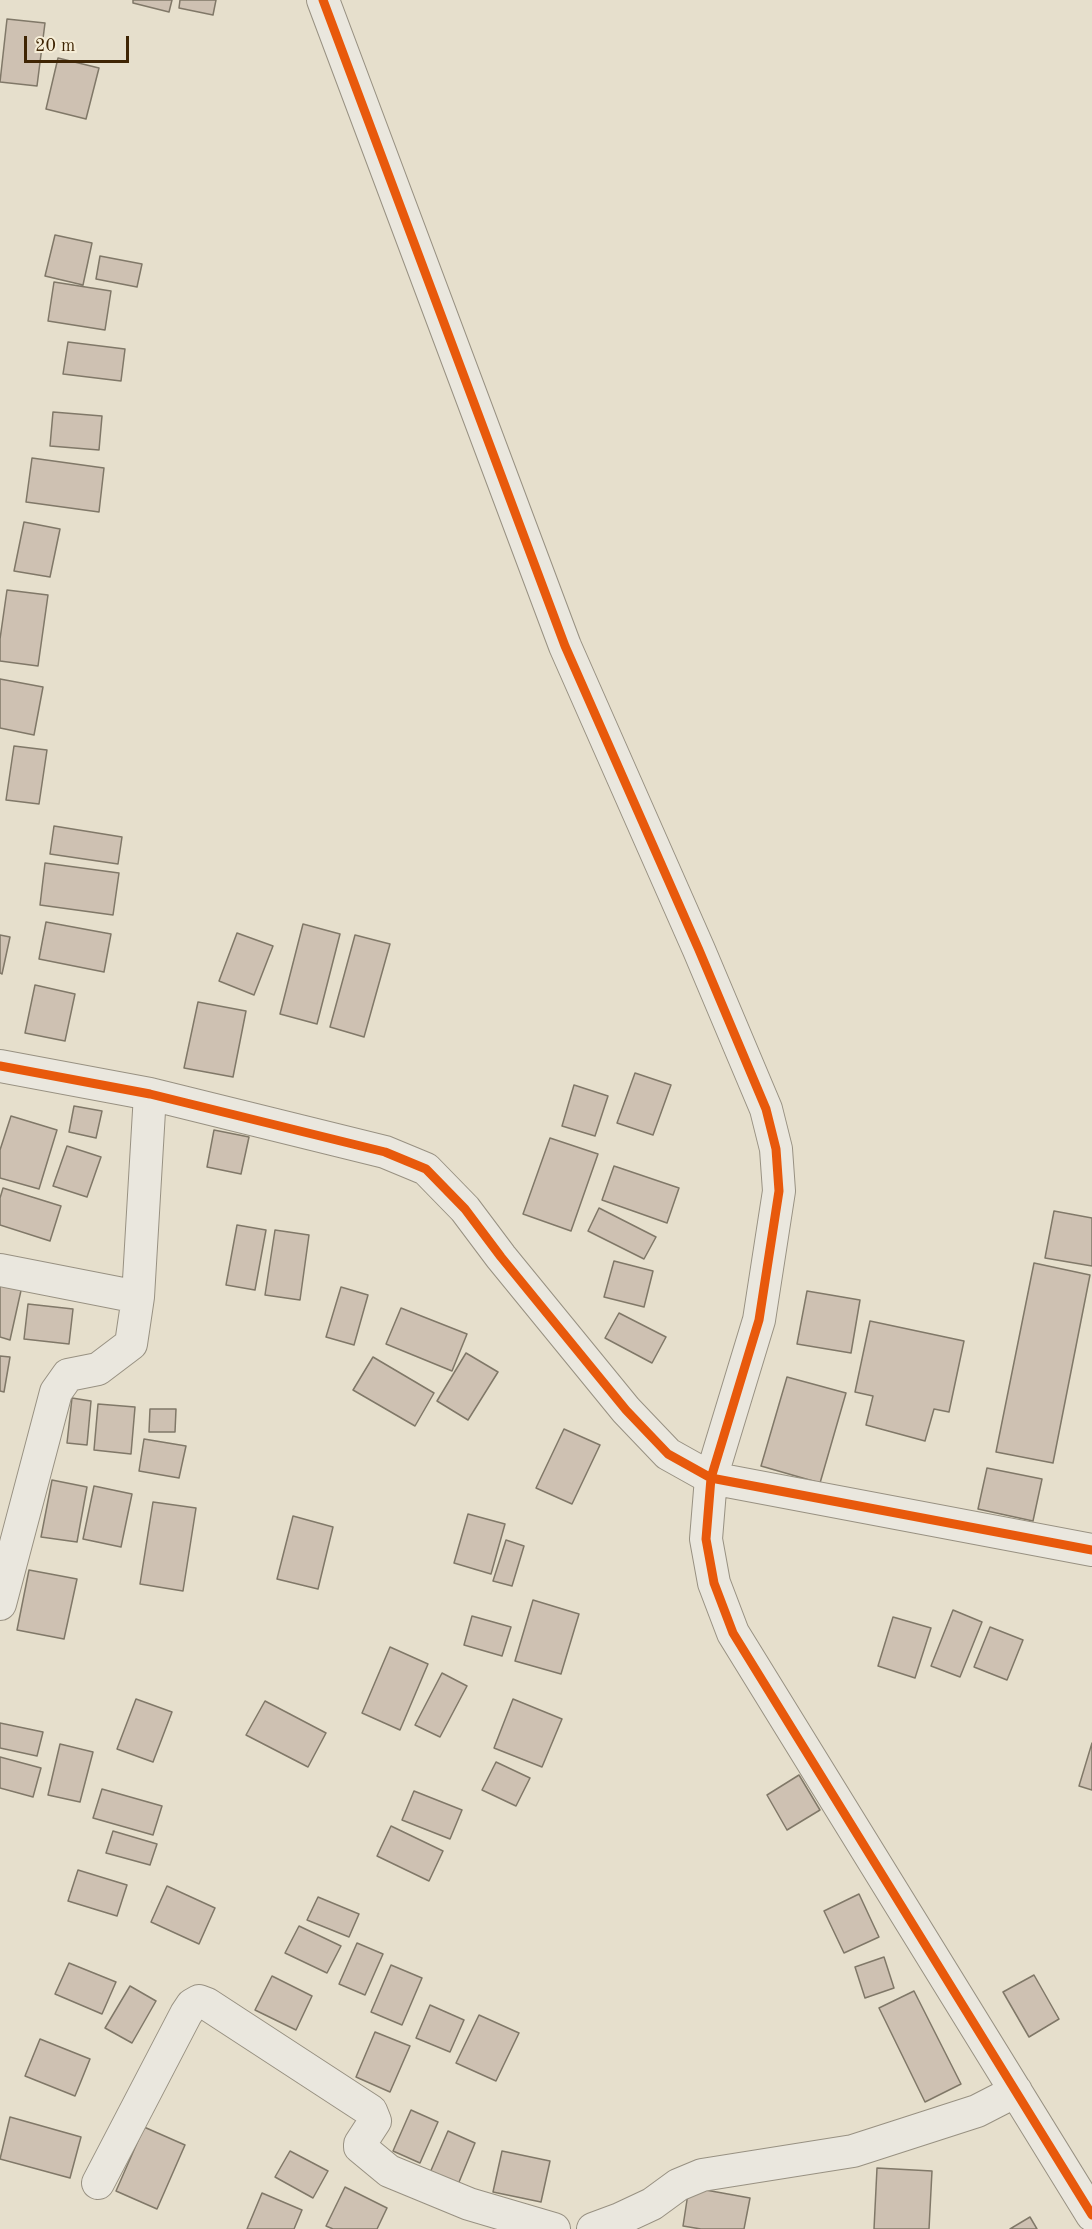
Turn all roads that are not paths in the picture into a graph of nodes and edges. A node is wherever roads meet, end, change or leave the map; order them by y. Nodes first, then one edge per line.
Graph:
1 (323, 0) edge
2 (0, 1066) edge
3 (150, 1094) junction
4 (0, 1270) edge
5 (138, 1297) junction
6 (711, 1478) junction
7 (1092, 1550) edge
8 (0, 1604) edge
9 (1016, 2091) junction
10 (98, 2183) dead end
11 (1092, 2215) edge
12 (554, 2229) edge
13 (592, 2229) edge

1 - 6 street
2 - 3 street
3 - 5 street
3 - 6 street
4 - 5 street
5 - 8 street
6 - 7 street
6 - 9 street
9 - 11 street
9 - 13 street
10 - 12 street

